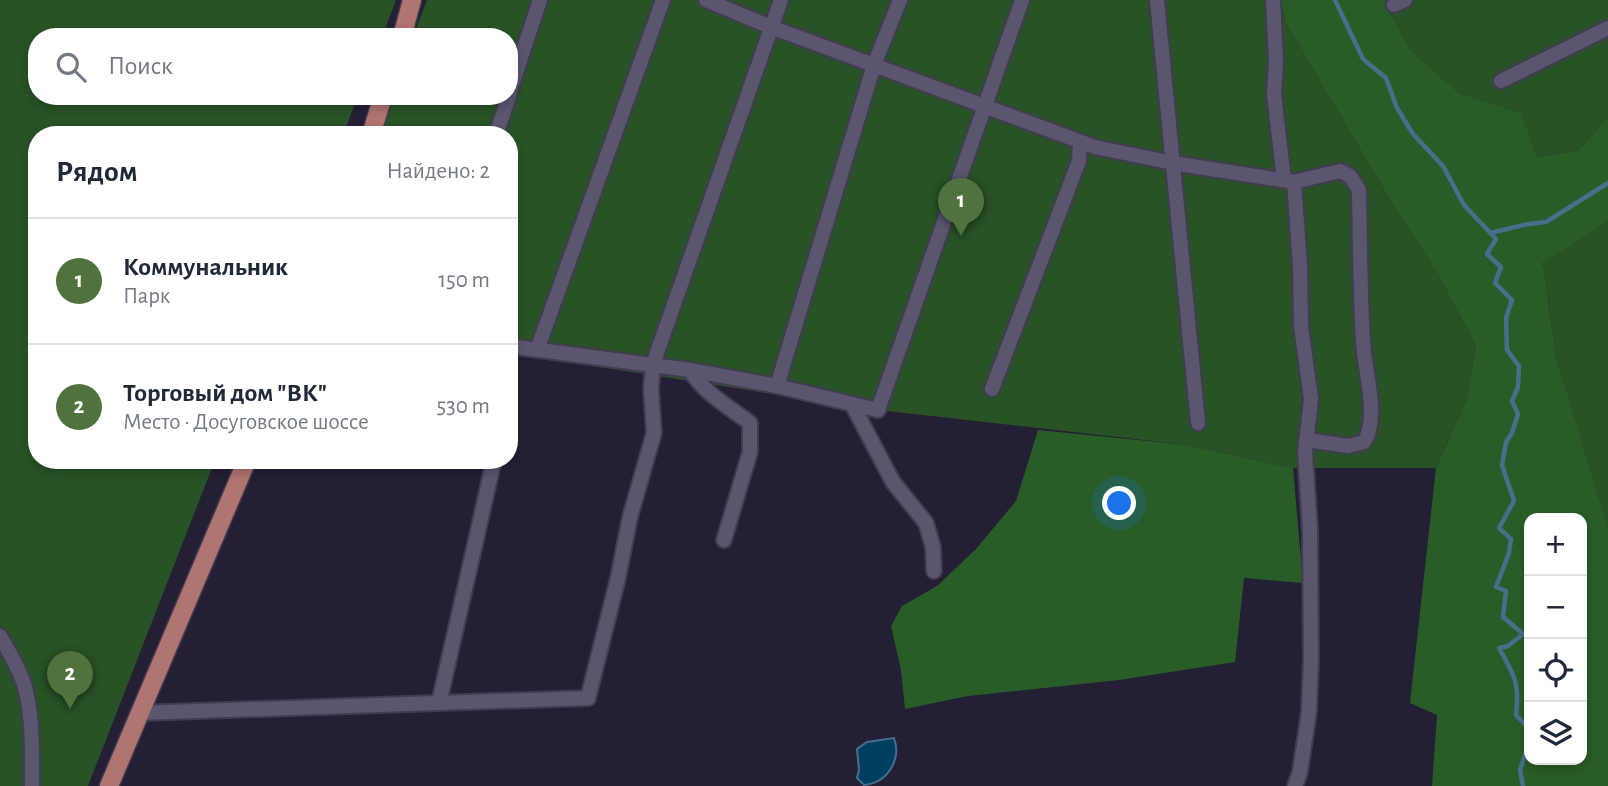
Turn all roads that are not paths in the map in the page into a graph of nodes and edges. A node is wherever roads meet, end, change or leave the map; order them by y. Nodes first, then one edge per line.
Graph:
1 (412, 0) edge
2 (540, 0) edge
3 (663, 0) edge
4 (706, 0) edge
5 (781, 0) edge
6 (900, 0) edge
7 (1022, 0) edge
8 (1157, 0) edge
9 (1273, 0) edge
10 (772, 27) junction
11 (404, 28) edge
12 (1608, 28) edge
13 (874, 65) junction
14 (518, 67) edge
15 (1502, 81) dead end
16 (380, 105) edge
17 (506, 105) edge
18 (983, 106) junction
19 (373, 126) edge
20 (499, 126) edge
21 (1080, 142) junction
22 (1173, 163) junction
23 (1289, 181) junction
24 (518, 347) edge
25 (537, 350) junction
26 (653, 364) junction
27 (690, 370) junction
28 (776, 386) junction
29 (992, 389) dead end
30 (878, 410) junction
31 (1198, 423) dead end
32 (1307, 440) junction
33 (243, 469) edge
34 (492, 469) edge
35 (724, 540) dead end
36 (934, 571) dead end
37 (0, 636) edge
38 (439, 703) junction
39 (138, 713) junction
40 (33, 786) edge
41 (109, 786) edge
42 (1295, 786) edge

1 - 11 main road
2 - 14 street
3 - 25 street
4 - 10 street
5 - 10 street
6 - 13 street
7 - 18 street
8 - 22 street
9 - 23 street
10 - 13 street
10 - 26 street
12 - 15 street
13 - 18 street
13 - 28 street
16 - 19 main road
17 - 20 street
18 - 21 street
18 - 30 street
21 - 22 street
21 - 29 street
22 - 23 street
22 - 31 street
23 - 32 street
23 - 32 street
24 - 25 street
25 - 26 street
26 - 27 street
26 - 38 street
27 - 28 street
27 - 35 street
28 - 30 street
30 - 36 street
32 - 42 street
33 - 39 main road
34 - 38 street
37 - 40 street
38 - 39 street
39 - 41 main road

